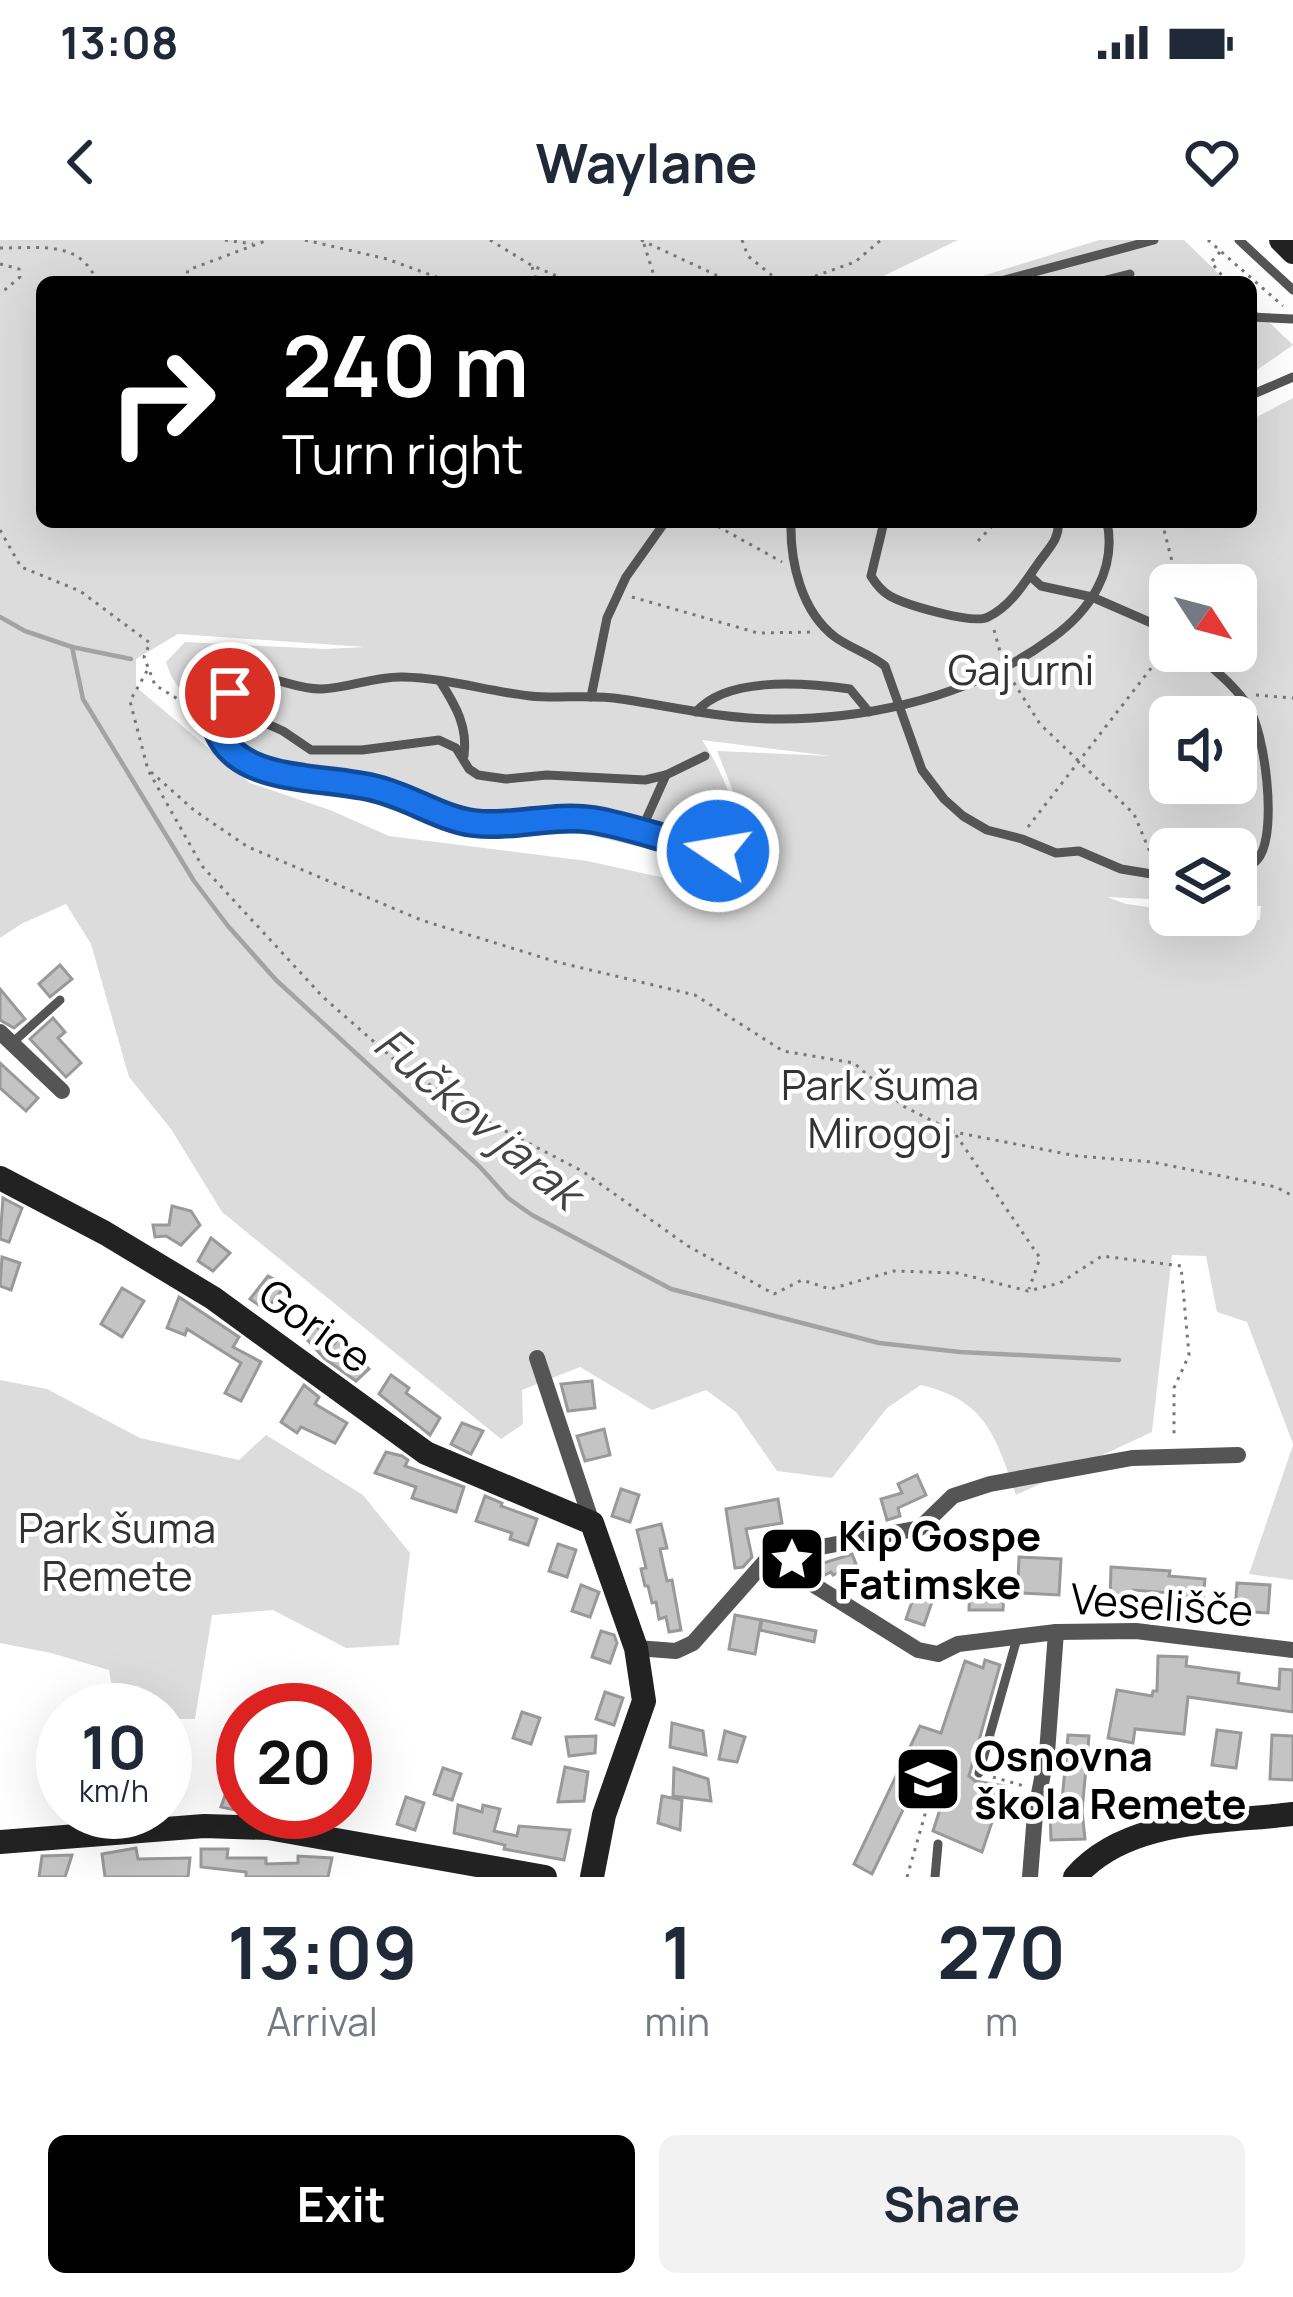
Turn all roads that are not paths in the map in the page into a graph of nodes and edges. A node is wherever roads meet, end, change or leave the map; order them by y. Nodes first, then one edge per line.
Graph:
1 (1154, 240) edge
2 (1239, 240) edge
3 (1281, 240) edge
4 (1293, 251) edge
5 (1130, 274) dead end
6 (1042, 276) edge
7 (1122, 276) edge
8 (1293, 290) edge
9 (1292, 314) edge
10 (1257, 317) edge
11 (1293, 377) edge
12 (1257, 392) edge
13 (661, 528) edge
14 (791, 528) edge
15 (883, 528) edge
16 (1060, 528) edge
17 (1107, 528) edge
18 (1030, 577) junction
19 (1092, 597) junction
20 (1149, 622) edge
21 (1215, 672) edge
22 (440, 681) junction
23 (225, 684) junction
24 (591, 697) junction
25 (225, 705) junction
26 (902, 707) junction
27 (212, 710) junction
28 (696, 712) junction
29 (869, 712) junction
30 (464, 756) junction
31 (705, 756) dead end
32 (666, 776) junction
33 (640, 833) junction
34 (718, 851) dead end
35 (1257, 860) edge
36 (1149, 874) edge
37 (60, 1000) dead end
38 (6, 1037) edge
39 (62, 1091) dead end
40 (0, 1178) edge
41 (537, 1358) dead end
42 (1238, 1455) dead end
43 (592, 1523) junction
44 (769, 1557) junction
45 (1056, 1632) junction
46 (1018, 1635) junction
47 (636, 1648) junction
48 (1293, 1650) edge
49 (980, 1773) road end
50 (1293, 1814) edge
51 (0, 1842) edge
52 (938, 1844) dead end
53 (544, 1877) edge
54 (592, 1877) edge
55 (935, 1877) edge
56 (1030, 1877) edge
57 (1075, 1877) edge

1 - 6 lane
2 - 8 lane
3 - 4 street
5 - 7 lane
9 - 10 lane
11 - 12 lane
13 - 24 lane
14 - 26 lane
15 - 18 lane
16 - 18 lane
17 - 19 lane
18 - 19 lane
19 - 20 lane
19 - 26 lane
21 - 35 lane
22 - 23 lane
22 - 24 lane
22 - 30 lane
23 - 25 lane
23 - 27 lane
24 - 28 lane
25 - 27 lane
25 - 30 lane
26 - 29 lane
26 - 36 lane
27 - 33 lane
28 - 29 lane
28 - 29 lane
30 - 32 lane
31 - 32 lane
32 - 33 lane
33 - 34 lane
37 - 38 lane
38 - 39 street
40 - 43 street, Gorice
41 - 43 street
42 - 44 street
43 - 47 street
44 - 46 street, Veselišče
44 - 47 street
45 - 46 street, Veselišče
45 - 48 street, Veselišče
45 - 56 street
46 - 49 lane
47 - 54 street
50 - 57 street
51 - 53 street
52 - 55 lane

